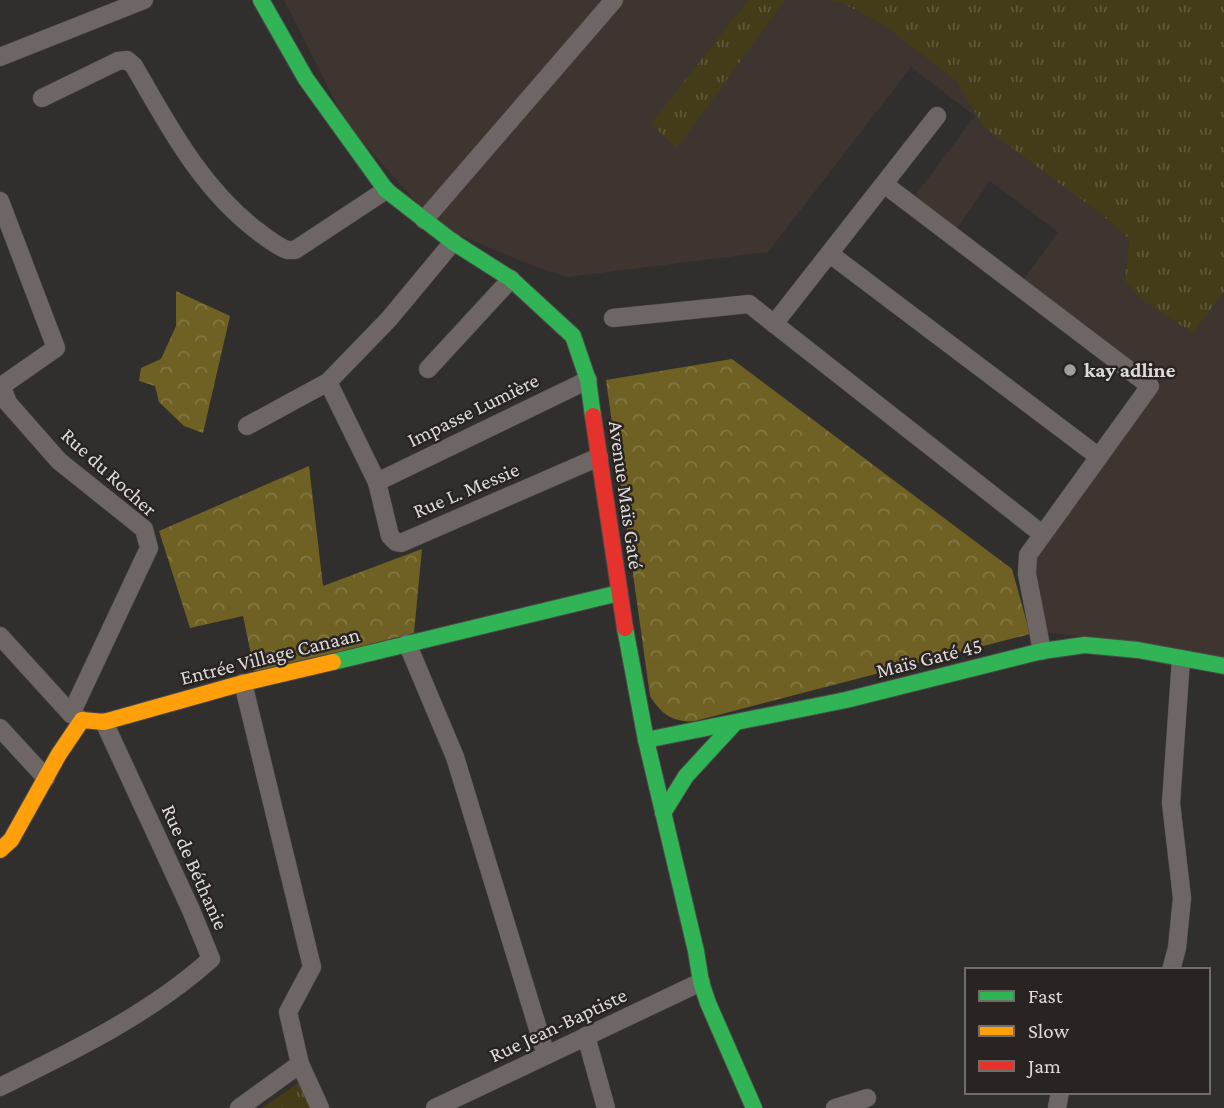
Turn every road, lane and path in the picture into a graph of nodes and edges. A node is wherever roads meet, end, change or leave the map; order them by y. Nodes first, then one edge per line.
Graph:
1 (144, 0) edge
2 (261, 0) edge
3 (614, 0) edge
4 (0, 57) edge
5 (42, 98) dead end
6 (937, 116) dead end
7 (884, 184) junction
8 (386, 190) junction
9 (0, 201) edge
10 (424, 220) junction
11 (453, 242) junction
12 (830, 254) junction
13 (511, 279) junction
14 (613, 318) dead end
15 (774, 324) junction
16 (428, 369) dead end
17 (588, 380) junction
18 (328, 382) junction
19 (1, 387) edge
20 (247, 426) dead end
21 (599, 457) junction
22 (1099, 457) junction
23 (377, 482) junction
24 (1042, 534) junction
25 (619, 593) junction
26 (0, 636) edge
27 (407, 643) junction
28 (1042, 651) junction
29 (1181, 659) junction
30 (1224, 666) edge
31 (243, 683) junction
32 (76, 717) junction
33 (104, 722) junction
34 (734, 724) junction
35 (0, 728) edge
36 (646, 740) junction
37 (46, 778) junction
38 (663, 813) junction
39 (0, 850) edge
40 (1172, 968) edge
41 (701, 982) junction
42 (586, 1036) junction
43 (546, 1055) junction
44 (300, 1064) junction
45 (0, 1087) edge
46 (867, 1098) dead end
47 (239, 1108) edge
48 (320, 1108) edge
49 (435, 1108) edge
50 (606, 1108) edge
51 (754, 1108) edge
52 (835, 1108) edge

1 - 4 street
2 - 8 street, Avenue Maïs Gaté
3 - 10 street
5 - 8 street
6 - 7 street
7 - 12 street
7 - 22 street
8 - 10 street, Avenue Maïs Gaté
9 - 19 street
10 - 11 street, Avenue Maïs Gaté
11 - 13 street, Avenue Maïs Gaté
11 - 18 street
12 - 15 street
12 - 22 street
13 - 16 street
13 - 17 street, Avenue Maïs Gaté
14 - 15 street
15 - 24 street
17 - 21 street, Avenue Maïs Gaté
17 - 23 street, Impasse Lumière
18 - 20 street
18 - 23 street, Rue L. Messie
19 - 32 street, Rue du Rocher
21 - 23 street, Rue L. Messie
21 - 25 street, Avenue Maïs Gaté
22 - 24 street
24 - 28 street
25 - 27 street, Entrée Village Canaan
25 - 36 street, Avenue Maïs Gaté
26 - 32 street
27 - 31 street, Entrée Village Canaan
27 - 43 street
28 - 29 street, Maïs Gaté 45
28 - 34 street, Maïs Gaté 45
29 - 30 street, Maïs Gaté 45
29 - 40 street
31 - 33 street, Entrée Village Canaan
31 - 44 street
32 - 33 street, Entrée Village Canaan
32 - 37 street
33 - 45 street, Rue de Béthanie
34 - 36 street, Maïs Gaté 45
34 - 38 street
35 - 37 street
36 - 38 street, Avenue Maïs Gaté
37 - 39 street
38 - 41 street, Avenue Maïs Gaté
41 - 42 street, Rue Jean-Baptiste
41 - 51 street, Avenue Maïs Gaté
42 - 43 street, Rue Jean-Baptiste
42 - 50 street
43 - 49 street, Rue Jean-Baptiste
44 - 47 street
44 - 48 street
46 - 52 street

